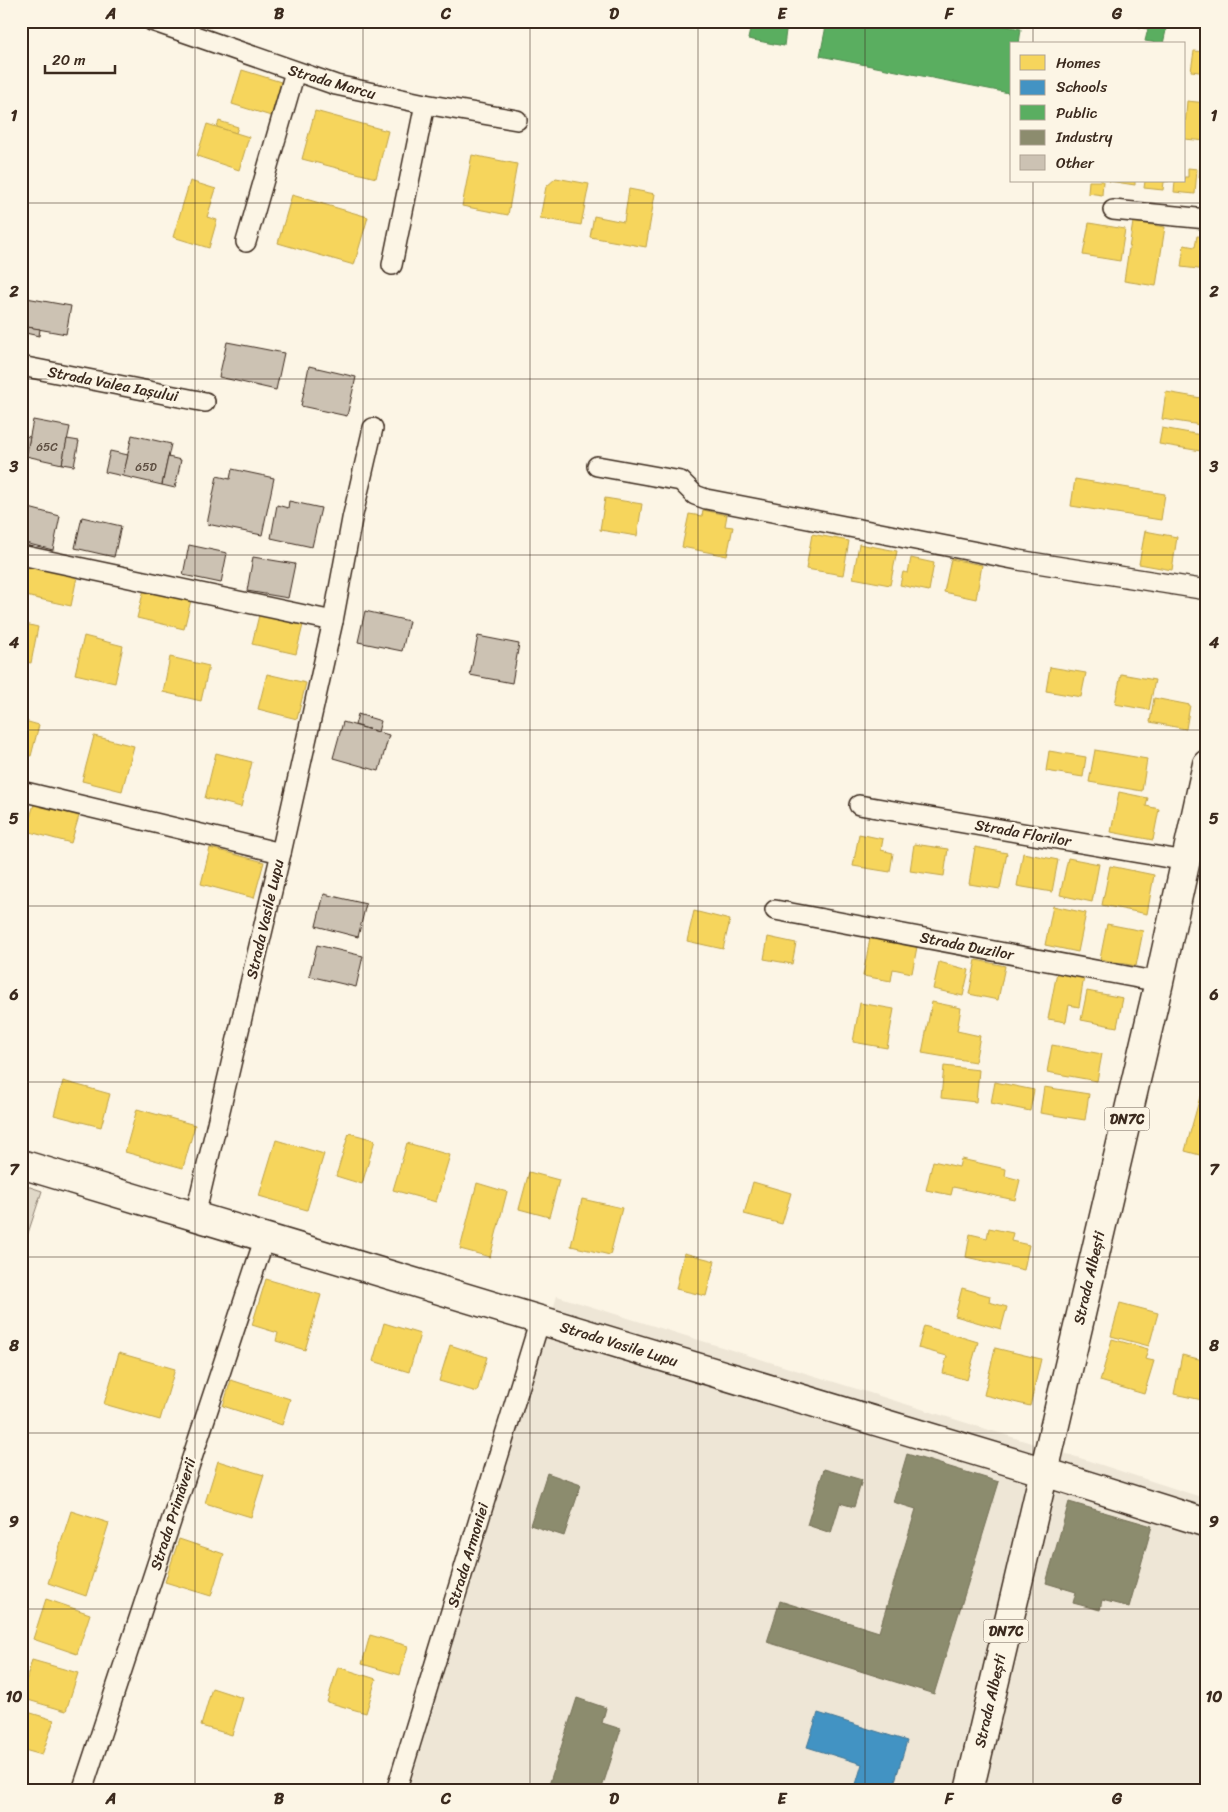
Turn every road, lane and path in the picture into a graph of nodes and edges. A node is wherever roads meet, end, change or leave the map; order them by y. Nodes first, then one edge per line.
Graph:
1 (152, 21) edge
2 (295, 72) junction
3 (425, 104) junction
4 (518, 120) dead end
5 (1113, 210) dead end
6 (1207, 219) edge
7 (246, 242) dead end
8 (392, 265) dead end
9 (21, 366) edge
10 (205, 402) dead end
11 (373, 428) dead end
12 (597, 466) dead end
13 (21, 554) edge
14 (1207, 590) edge
15 (333, 621) junction
16 (1205, 780) edge
17 (21, 791) edge
18 (859, 805) dead end
19 (281, 853) junction
20 (1186, 861) junction
21 (774, 910) dead end
22 (1159, 982) junction
23 (21, 1164) edge
24 (195, 1216) junction
25 (264, 1237) junction
26 (540, 1320) junction
27 (1044, 1472) junction
28 (1207, 1523) edge
29 (82, 1791) edge
30 (396, 1791) edge
31 (969, 1791) edge

1 - 2 street, Strada Marcu
2 - 3 street, Strada Marcu
2 - 7 street
3 - 4 street, Strada Marcu
3 - 8 street
5 - 6 street
9 - 10 street, Strada Valea Iașului
11 - 15 street
12 - 14 street
13 - 15 street
15 - 19 street
16 - 20 main road, Strada Albești / DN7C
17 - 19 street, Strada Vasile Lupu
18 - 20 street, Strada Florilor
19 - 24 street, Strada Vasile Lupu
20 - 22 main road, Strada Albești / DN7C
21 - 22 street, Strada Duzilor
22 - 27 main road, Strada Albești / DN7C
23 - 24 main road, Strada Vasile Lupu
24 - 25 main road, Strada Vasile Lupu
25 - 26 main road, Strada Vasile Lupu
25 - 29 street, Strada Primăverii
26 - 27 main road, Strada Vasile Lupu
26 - 30 street, Strada Armoniei
27 - 28 main road, Strada Vasile Lupu
27 - 31 main road, Strada Albești / DN7C

